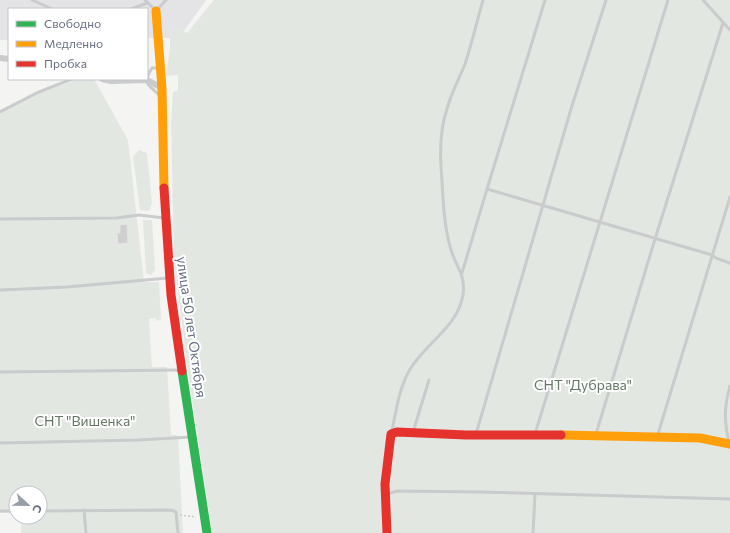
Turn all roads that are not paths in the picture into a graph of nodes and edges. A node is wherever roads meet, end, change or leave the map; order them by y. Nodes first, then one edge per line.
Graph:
1 (32, 0) edge
2 (166, 0) edge
3 (483, 0) edge
4 (545, 0) edge
5 (606, 0) edge
6 (668, 0) edge
7 (703, 0) edge
8 (146, 2) edge
9 (50, 8) edge
10 (133, 8) edge
11 (156, 11) junction
12 (723, 24) junction
13 (730, 30) edge
14 (160, 71) junction
15 (148, 78) edge
16 (69, 80) edge
17 (106, 80) edge
18 (147, 80) junction
19 (162, 88) junction
20 (162, 99) junction
21 (0, 112) edge
22 (487, 189) junction
23 (730, 197) edge
24 (543, 205) junction
25 (165, 218) junction
26 (0, 219) edge
27 (599, 223) junction
28 (655, 239) junction
29 (712, 255) junction
30 (730, 263) edge
31 (462, 272) junction
32 (169, 277) junction
33 (0, 290) edge
34 (183, 370) junction
35 (0, 372) edge
36 (429, 380) dead end
37 (730, 386) edge
38 (413, 432) junction
39 (391, 434) junction
40 (476, 434) junction
41 (535, 435) junction
42 (596, 436) junction
43 (658, 436) junction
44 (193, 437) junction
45 (0, 443) edge
46 (729, 444) edge
47 (534, 494) junction
48 (385, 495) junction
49 (730, 499) edge
50 (84, 510) junction
51 (48, 511) edge
52 (86, 533) edge
53 (178, 533) edge
54 (207, 533) edge
55 (388, 533) edge
56 (533, 533) edge

1 - 9 lane
2 - 11 lane
3 - 31 lane
4 - 22 lane
5 - 24 lane
6 - 27 lane
7 - 12 lane
8 - 10 lane
8 - 11 lane
11 - 14 street, улица 50 лет Октября
12 - 13 lane
12 - 28 lane
14 - 15 lane
14 - 19 street, улица 50 лет Октября
16 - 21 lane
17 - 18 street
18 - 19 street
18 - 20 lane
19 - 20 street, улица 50 лет Октября
20 - 25 street, улица 50 лет Октября
22 - 24 lane
22 - 31 lane
23 - 29 lane
24 - 27 lane
24 - 40 lane
25 - 26 lane
25 - 32 street, улица 50 лет Октября
27 - 28 lane
27 - 41 lane
28 - 29 lane
28 - 42 lane
29 - 30 lane
29 - 43 lane
31 - 39 lane
32 - 33 lane
32 - 34 street, улица 50 лет Октября
34 - 35 lane
34 - 44 street, улица 50 лет Октября
36 - 38 lane
37 - 46 lane
38 - 39 street
38 - 40 street
39 - 48 street
40 - 41 street
41 - 42 street
42 - 43 street
43 - 46 street
44 - 45 lane
44 - 54 street, улица 50 лет Октября
47 - 48 lane
47 - 49 lane
47 - 56 lane
48 - 55 street
50 - 51 lane
50 - 52 lane
50 - 53 lane

